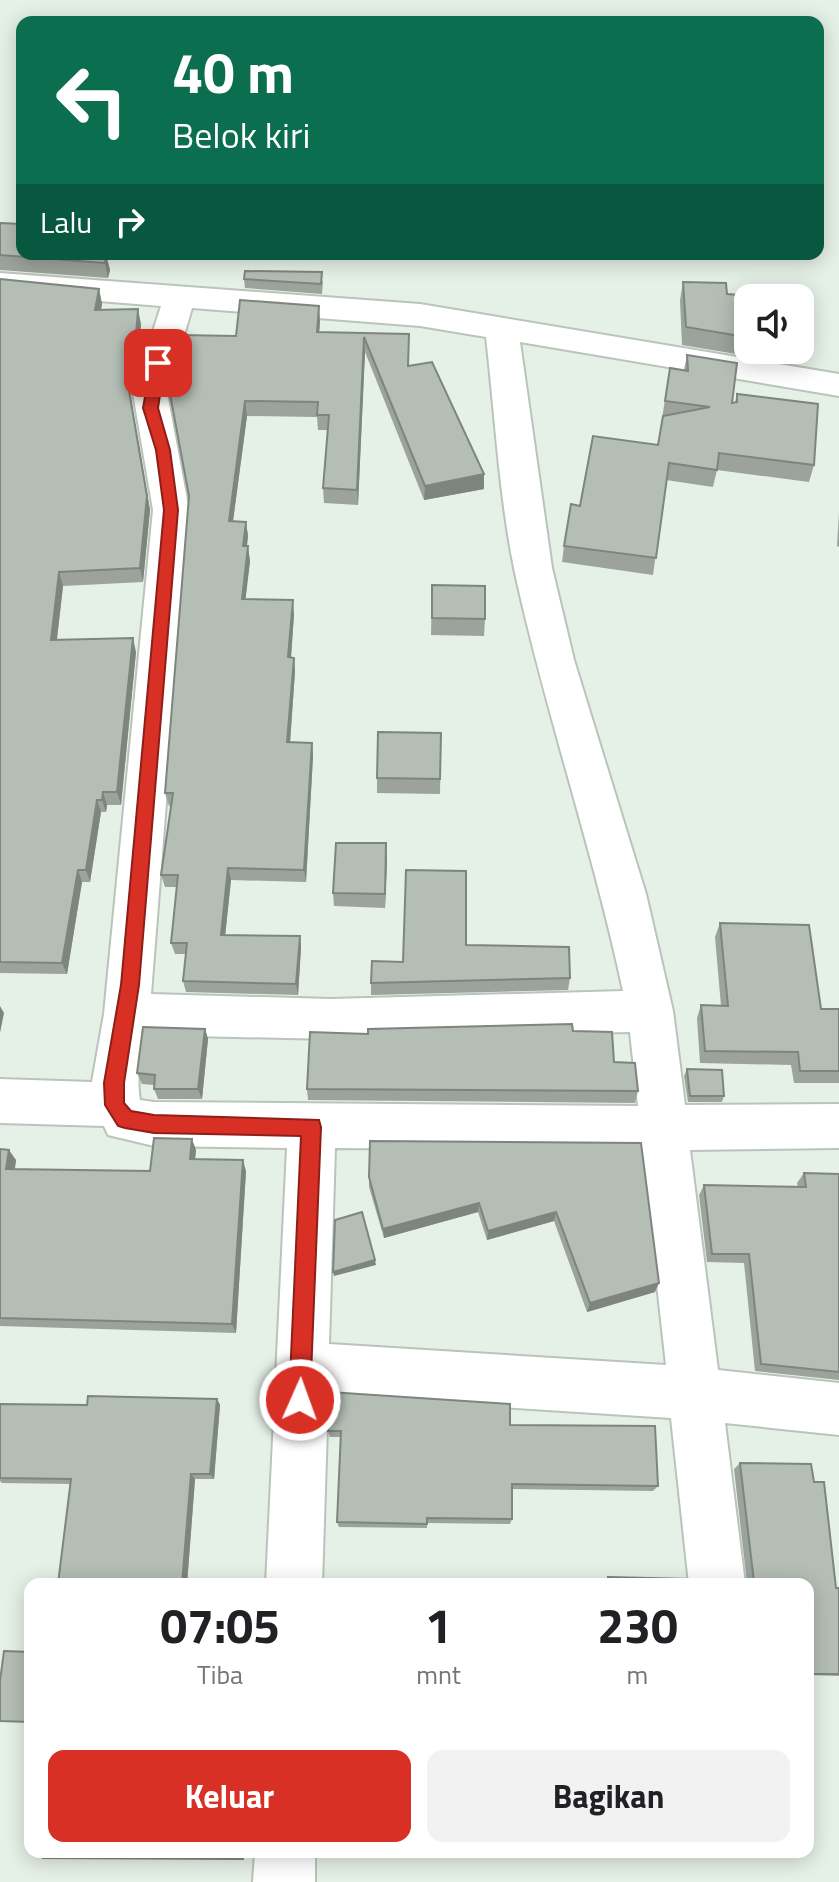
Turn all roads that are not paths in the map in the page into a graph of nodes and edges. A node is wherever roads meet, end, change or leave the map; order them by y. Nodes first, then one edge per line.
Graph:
1 (0, 283) edge
2 (180, 295) junction
3 (501, 327) junction
4 (839, 385) edge
5 (650, 1011) junction
6 (127, 1014) junction
7 (0, 1101) edge
8 (115, 1105) junction
9 (839, 1126) edge
10 (312, 1127) junction
11 (662, 1128) junction
12 (301, 1369) junction
13 (698, 1393) junction
14 (839, 1409) edge
15 (294, 1578) edge
16 (716, 1578) edge
17 (285, 1858) edge
18 (284, 1882) edge

1 - 2 street
2 - 3 street
2 - 6 street
3 - 4 street
3 - 5 street
5 - 6 street
5 - 11 street
6 - 8 street
7 - 8 street
8 - 10 street
9 - 11 street
10 - 11 street
10 - 12 street
11 - 13 street
12 - 13 street
12 - 15 street
13 - 14 street
13 - 16 street
17 - 18 street

